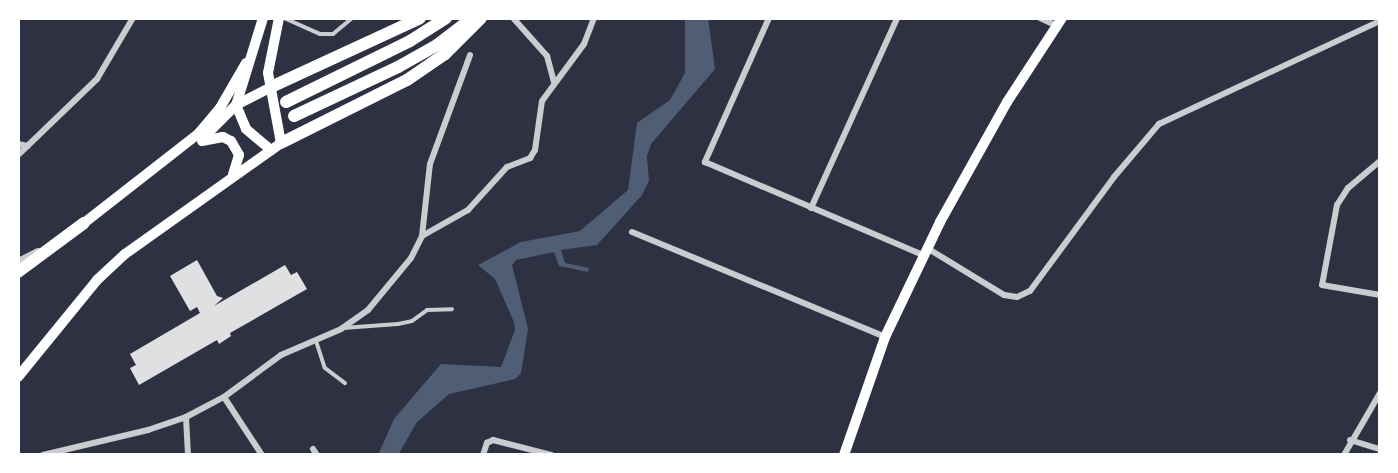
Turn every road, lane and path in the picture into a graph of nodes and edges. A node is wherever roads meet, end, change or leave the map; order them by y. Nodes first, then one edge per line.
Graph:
1 (133, 18) edge
2 (263, 18) edge
3 (279, 18) edge
4 (284, 18) edge
5 (352, 18) edge
6 (420, 18) edge
7 (446, 18) edge
8 (472, 18) edge
9 (482, 18) edge
10 (514, 18) edge
11 (594, 18) edge
12 (769, 18) edge
13 (897, 18) edge
14 (1040, 18) edge
15 (1380, 21) edge
16 (1059, 22) edge
17 (470, 55) dead end
18 (246, 63) junction
19 (554, 82) junction
20 (271, 87) junction
21 (286, 102) dead end
22 (236, 105) junction
23 (294, 116) dead end
24 (199, 142) junction
25 (18, 144) edge
26 (28, 146) junction
27 (276, 146) junction
28 (18, 155) edge
29 (1380, 161) edge
30 (164, 164) junction
31 (232, 175) junction
32 (811, 208) junction
33 (84, 223) junction
34 (632, 232) dead end
35 (422, 236) junction
36 (925, 252) junction
37 (18, 262) edge
38 (18, 272) edge
39 (1380, 294) edge
40 (452, 309) dead end
41 (341, 328) junction
42 (885, 337) junction
43 (316, 341) junction
44 (18, 377) edge
45 (345, 383) dead end
46 (1380, 393) edge
47 (224, 397) junction
48 (186, 417) junction
49 (1350, 440) junction
50 (1380, 449) edge
51 (42, 455) edge
52 (188, 455) edge
53 (262, 455) edge
54 (483, 455) edge
55 (552, 455) edge
56 (844, 455) edge
57 (1344, 455) edge

1 - 26 street
2 - 18 main road
3 - 20 main road
4 - 5 lane
6 - 20 highway
7 - 21 highway
8 - 23 highway
9 - 27 highway
10 - 19 street
11 - 19 street
12 - 32 street
13 - 32 street
14 - 16 street
15 - 36 street
16 - 36 main road
17 - 35 street
18 - 22 main road
18 - 30 main road
19 - 35 street
20 - 22 main road
20 - 27 main road
22 - 24 main road
22 - 27 main road
24 - 30 main road
24 - 31 main road
25 - 26 street
26 - 28 street
27 - 31 main road
29 - 39 street
30 - 33 main road
31 - 44 main road
32 - 36 street
33 - 37 street
33 - 38 highway
34 - 42 street
35 - 41 street
36 - 42 main road
40 - 41 lane
41 - 43 street
42 - 56 main road
43 - 45 lane
43 - 47 street
46 - 49 street
47 - 48 street
47 - 53 street
48 - 51 street
48 - 52 street
49 - 50 street
49 - 57 street
54 - 55 street

